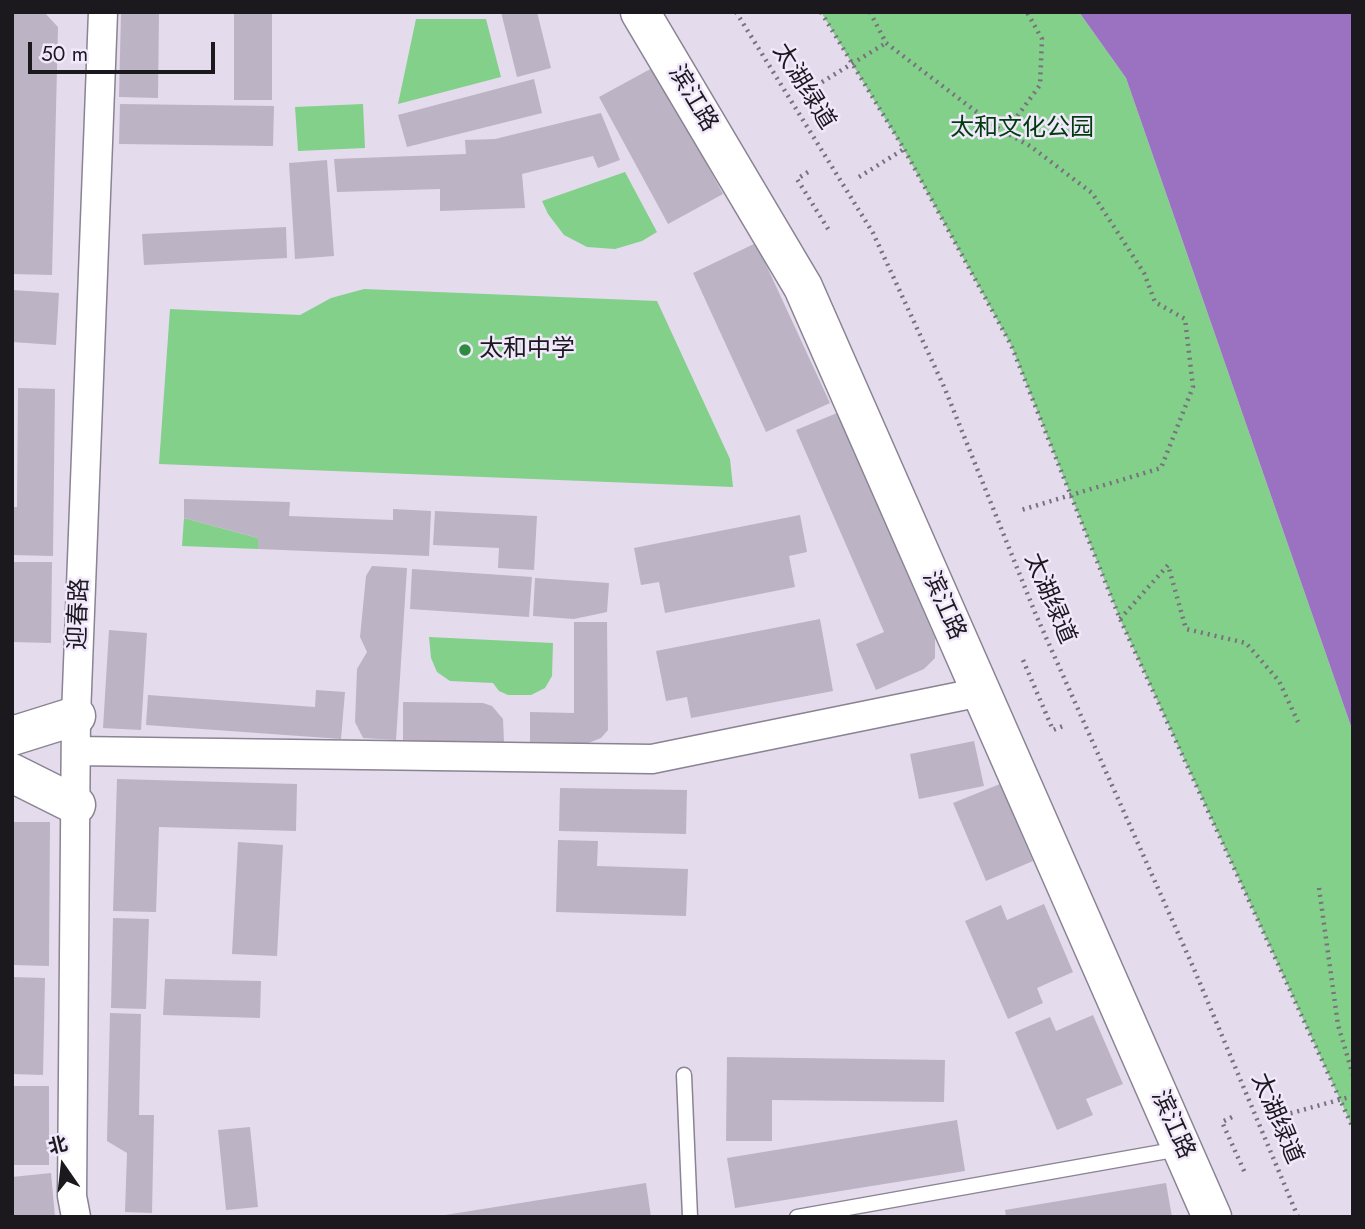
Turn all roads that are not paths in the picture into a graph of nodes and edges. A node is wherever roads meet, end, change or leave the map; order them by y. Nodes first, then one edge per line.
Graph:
1 (103, 12) edge
2 (640, 12) edge
3 (665, 12) edge
4 (981, 692) junction
5 (76, 734) junction
6 (12, 736) edge
7 (12, 773) edge
8 (76, 805) junction
9 (684, 1076) dead end
10 (1182, 1148) junction
11 (76, 1217) edge
12 (691, 1217) edge
13 (797, 1217) edge
14 (1212, 1217) edge
15 (1232, 1217) edge

1 - 5 street, 迎春路
2 - 4 main road, 滨江路
3 - 15 main road, 滨江路
4 - 5 street
4 - 10 main road, 滨江路
5 - 6 main road
5 - 8 street, 迎春路
7 - 8 main road
8 - 11 street, 迎春路
9 - 12 lane
10 - 13 lane
10 - 14 main road, 滨江路

